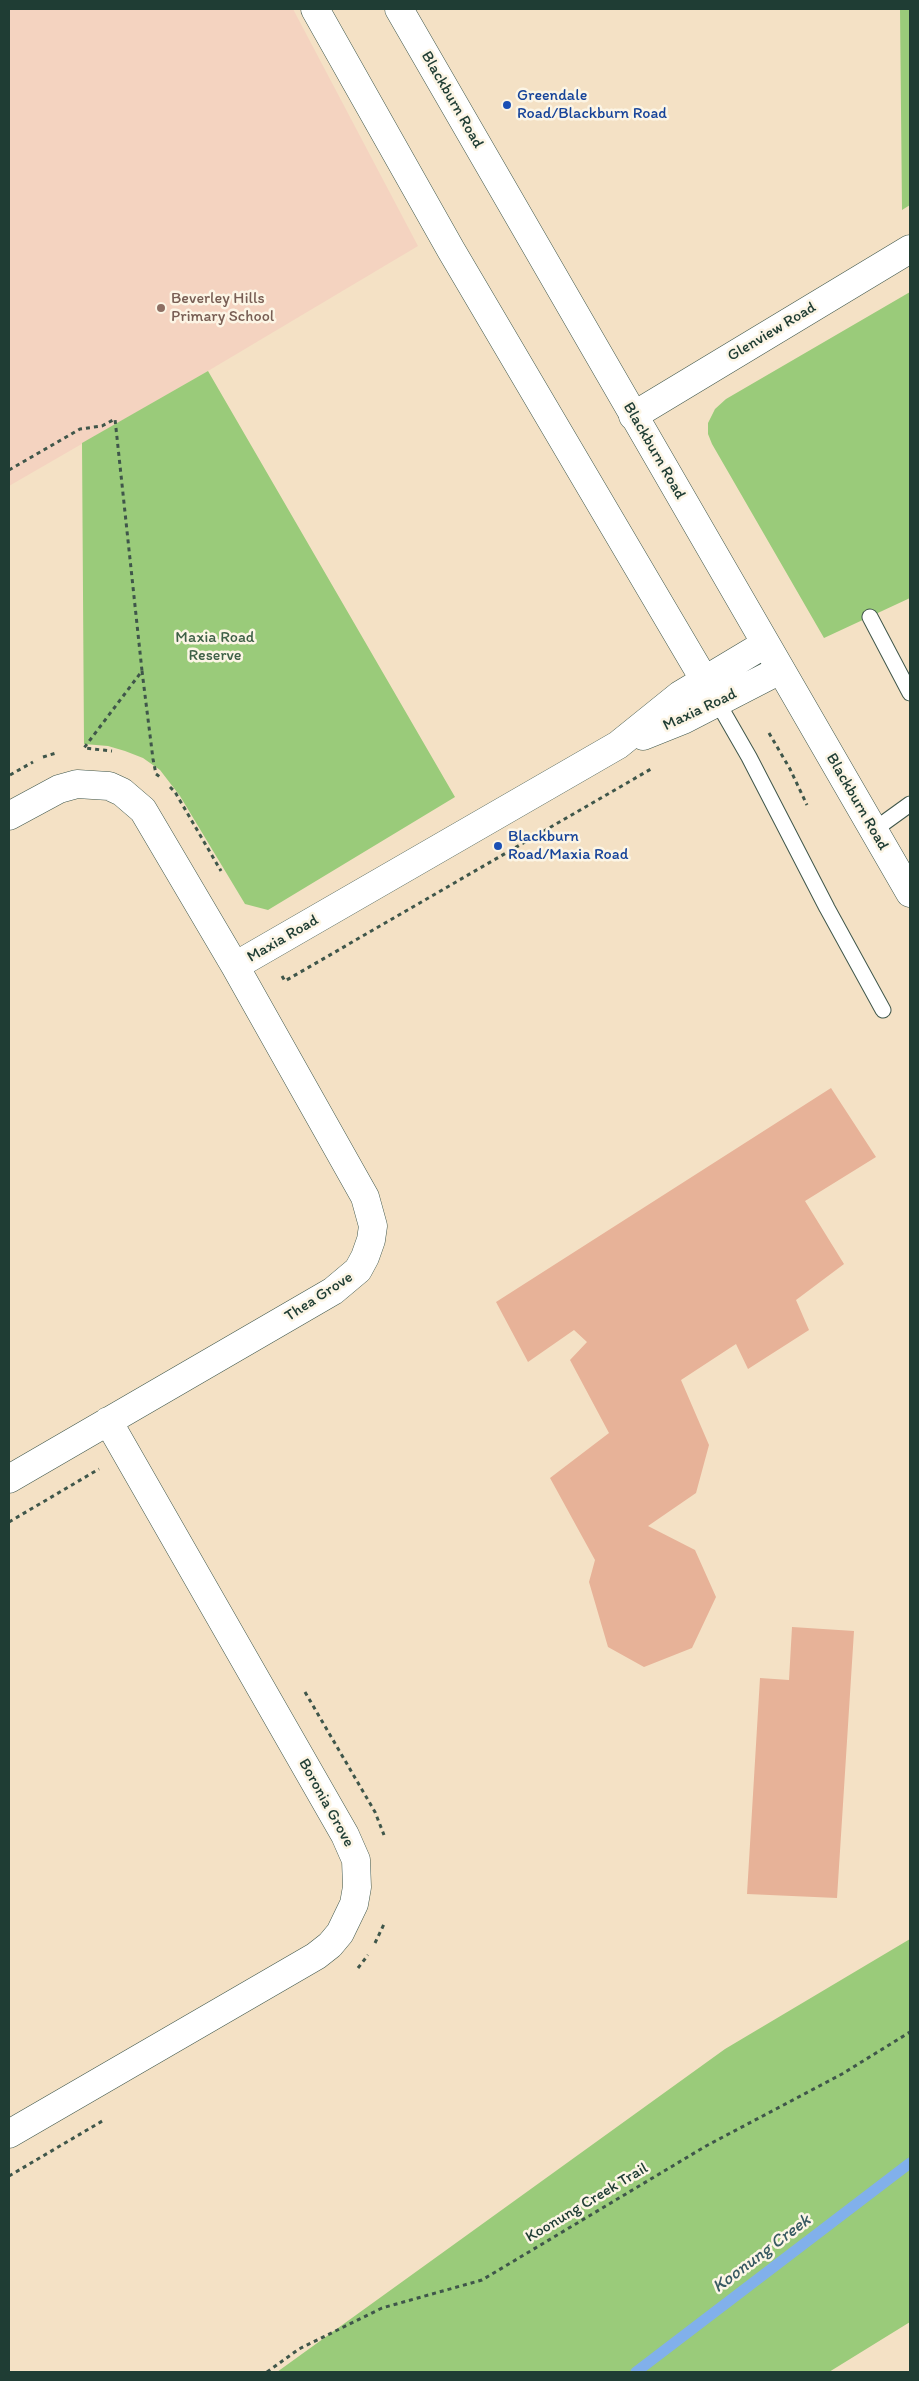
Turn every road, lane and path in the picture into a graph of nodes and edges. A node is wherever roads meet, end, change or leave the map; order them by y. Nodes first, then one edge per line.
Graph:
1 (315, 9) edge
2 (399, 9) edge
3 (910, 248) edge
4 (633, 416) junction
5 (9, 470) edge
6 (870, 617) dead end
7 (765, 644) junction
8 (780, 670) junction
9 (711, 692) junction
10 (910, 693) edge
11 (115, 752) dead end
12 (149, 769) dead end
13 (156, 774) dead end
14 (910, 804) edge
15 (9, 816) edge
16 (874, 830) junction
17 (910, 893) edge
18 (235, 966) junction
19 (883, 1010) dead end
20 (108, 1421) junction
21 (126, 1453) junction
22 (9, 1479) edge
23 (9, 1522) edge
24 (300, 1684) dead end
25 (385, 1838) dead end
26 (386, 1919) dead end
27 (374, 1945) dead end
28 (369, 1953) dead end
29 (352, 1973) dead end
30 (910, 2032) edge
31 (111, 2116) dead end
32 (9, 2134) edge
33 (9, 2176) edge
34 (267, 2372) edge

1 - 9 street
2 - 4 street, Blackburn Road
3 - 4 street, Glenview Road
4 - 7 street, Blackburn Road
5 - 11 path
6 - 10 lane
7 - 8 street, Blackburn Road
7 - 9 street, Maxia Road
8 - 9 street, Maxia Road
8 - 16 street, Blackburn Road
9 - 18 street, Maxia Road
9 - 19 lane
12 - 13 path
14 - 16 lane
15 - 18 street, Maxia Road
16 - 17 street, Blackburn Road
18 - 20 street, Thea Grove
20 - 21 street, Boronia Grove
20 - 22 street, Thea Grove
21 - 23 path
21 - 32 street, Boronia Grove
24 - 25 path
26 - 27 path
28 - 29 path
30 - 34 path, Koonung Creek Trail
31 - 33 path

